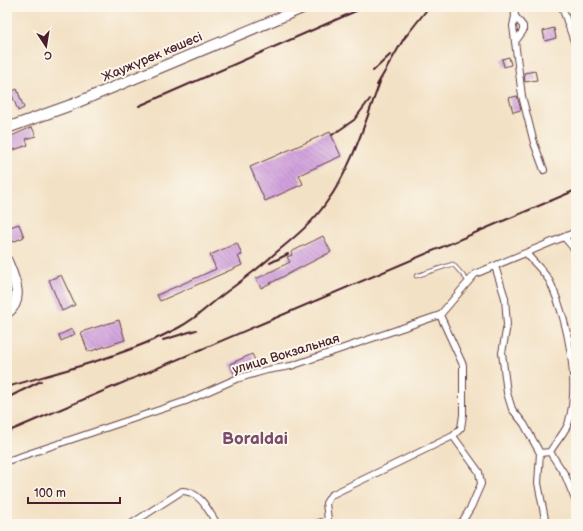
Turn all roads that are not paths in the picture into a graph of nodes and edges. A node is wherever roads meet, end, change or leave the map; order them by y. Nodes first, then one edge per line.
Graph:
1 (514, 7) edge
2 (562, 7) edge
3 (298, 8) edge
4 (515, 16) junction
5 (515, 42) junction
6 (576, 47) edge
7 (7, 128) edge
8 (544, 170) dead end
9 (576, 232) edge
10 (564, 237) junction
11 (576, 250) edge
12 (526, 253) junction
13 (7, 261) edge
14 (495, 266) junction
15 (416, 276) dead end
16 (468, 281) junction
17 (7, 314) edge
18 (440, 315) junction
19 (574, 390) edge
20 (453, 436) junction
21 (550, 452) junction
22 (540, 453) junction
23 (7, 461) edge
24 (576, 502) edge
25 (329, 522) edge
26 (131, 524) edge
27 (216, 524) edge
28 (315, 524) edge
29 (457, 524) edge
30 (546, 524) edge

1 - 4 street
2 - 6 street
3 - 7 main road, Жаужүрек көшесі
4 - 5 street
4 - 5 street
5 - 8 street
9 - 10 street
10 - 11 street
10 - 12 street
12 - 14 street
12 - 19 street
13 - 17 main road
14 - 16 street
14 - 22 street
15 - 16 lane
16 - 18 street
18 - 20 street
18 - 23 street, улица Вокзальная
19 - 21 street
20 - 25 street
20 - 29 street
21 - 22 street
21 - 24 street
22 - 30 street
25 - 28 street
26 - 27 street

